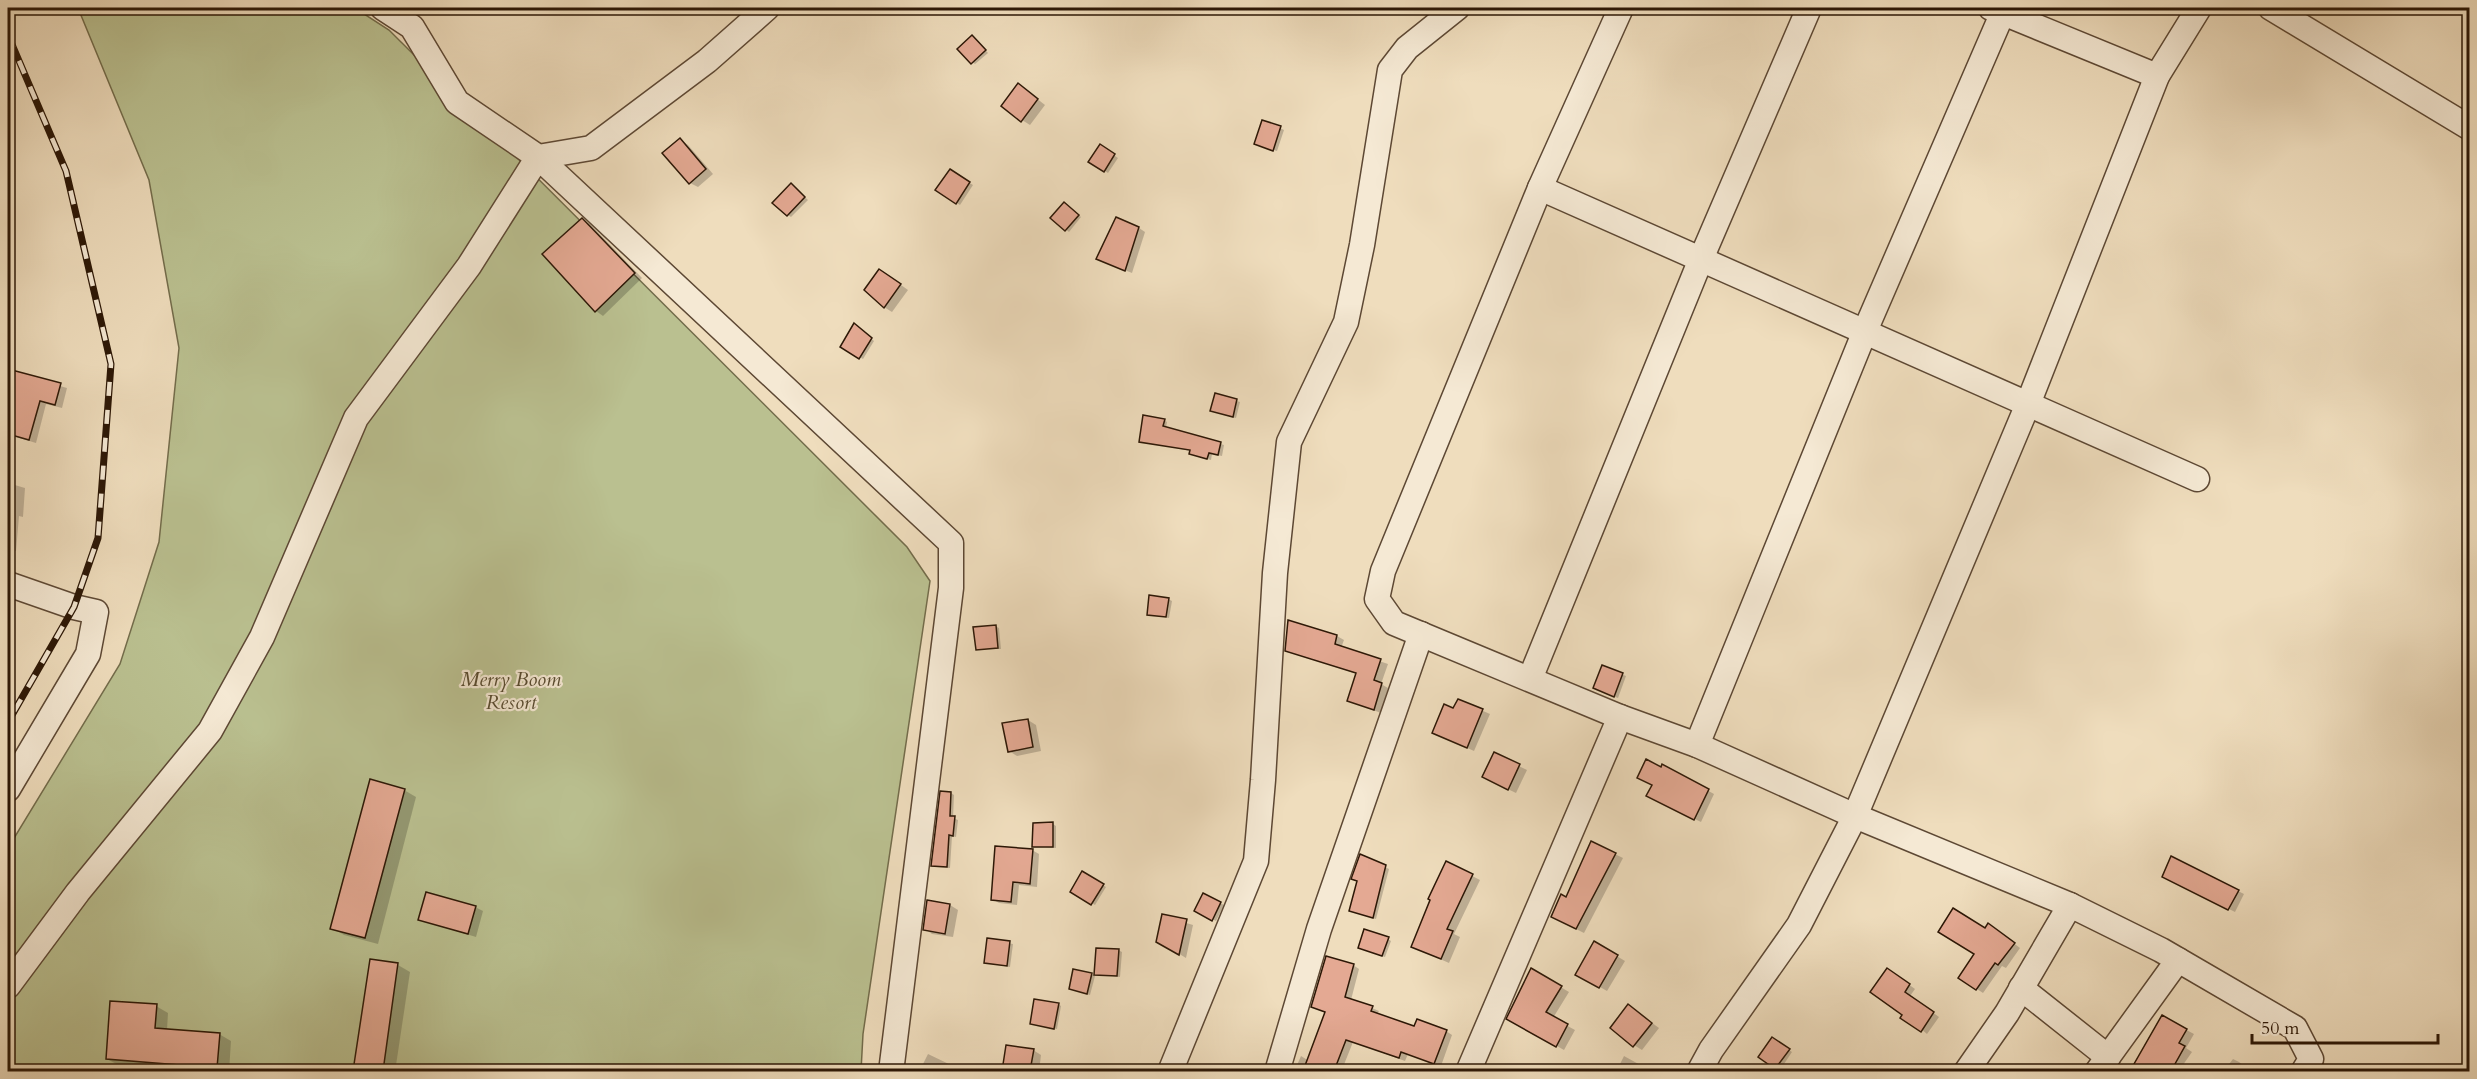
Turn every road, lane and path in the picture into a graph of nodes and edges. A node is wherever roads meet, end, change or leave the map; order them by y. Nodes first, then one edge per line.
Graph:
1 (383, 8) edge
2 (767, 8) edge
3 (1457, 8) edge
4 (1621, 8) edge
5 (1809, 8) edge
6 (2199, 8) edge
7 (2271, 8) edge
8 (1997, 10) edge
9 (2157, 76) junction
10 (2469, 128) edge
11 (538, 157) junction
12 (1540, 188) junction
13 (1701, 259) junction
14 (1865, 331) junction
15 (2028, 404) junction
16 (2197, 479) dead end
17 (8, 584) edge
18 (1421, 634) junction
19 (1530, 680) junction
20 (1620, 717) junction
21 (1697, 745) junction
22 (8, 789) edge
23 (1855, 816) junction
24 (2070, 905) junction
25 (2178, 960) junction
26 (10, 978) edge
27 (2021, 988) junction
28 (2102, 1064) edge
29 (891, 1071) edge
30 (1170, 1071) edge
31 (1277, 1071) edge
32 (1468, 1071) edge
33 (1700, 1071) edge
34 (1966, 1071) edge
35 (2303, 1071) edge

1 - 11 street
2 - 11 street
3 - 30 street
4 - 12 street
5 - 13 street
6 - 9 street
7 - 10 street
8 - 9 street
8 - 14 street
9 - 15 street
11 - 26 street
11 - 29 street
12 - 13 street
12 - 18 street
13 - 14 street
13 - 19 street
14 - 15 street
14 - 21 street
15 - 16 street
15 - 23 street
17 - 22 street
18 - 19 street
18 - 31 street
19 - 20 street
20 - 21 street
20 - 32 street
21 - 23 street
23 - 24 street
23 - 33 street
24 - 25 street
24 - 27 street
25 - 28 street
25 - 35 street
27 - 28 street
27 - 34 street

